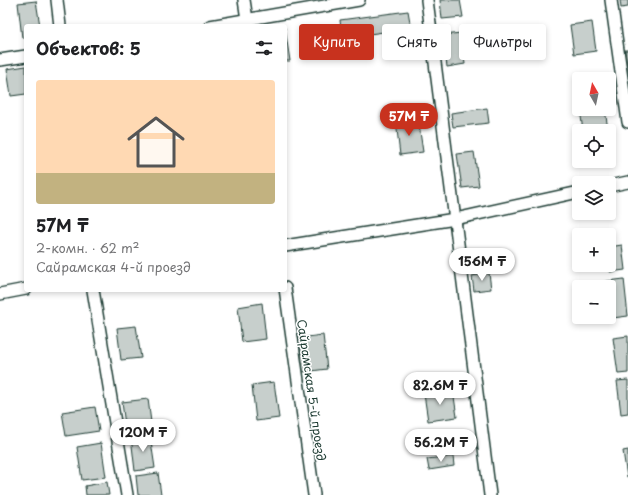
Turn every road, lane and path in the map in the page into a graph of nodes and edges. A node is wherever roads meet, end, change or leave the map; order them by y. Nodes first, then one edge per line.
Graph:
1 (57, 0) edge
2 (244, 0) edge
3 (359, 0) edge
4 (427, 0) edge
5 (611, 0) edge
6 (247, 23) edge
7 (60, 24) edge
8 (235, 24) edge
9 (24, 56) edge
10 (0, 60) edge
11 (628, 122) edge
12 (628, 182) edge
13 (616, 185) edge
14 (572, 194) edge
15 (455, 219) junction
16 (287, 246) edge
17 (24, 289) edge
18 (93, 292) edge
19 (286, 292) edge
20 (0, 294) edge
21 (128, 495) edge
22 (314, 495) edge
23 (490, 495) edge

1 - 7 street
2 - 6 street
3 - 6 street
4 - 15 street
5 - 11 street
6 - 8 street
9 - 10 street
12 - 13 street
14 - 15 street
15 - 16 street
15 - 23 street
17 - 20 street
18 - 21 street
19 - 22 street, Сайрамская 5-й проезд

